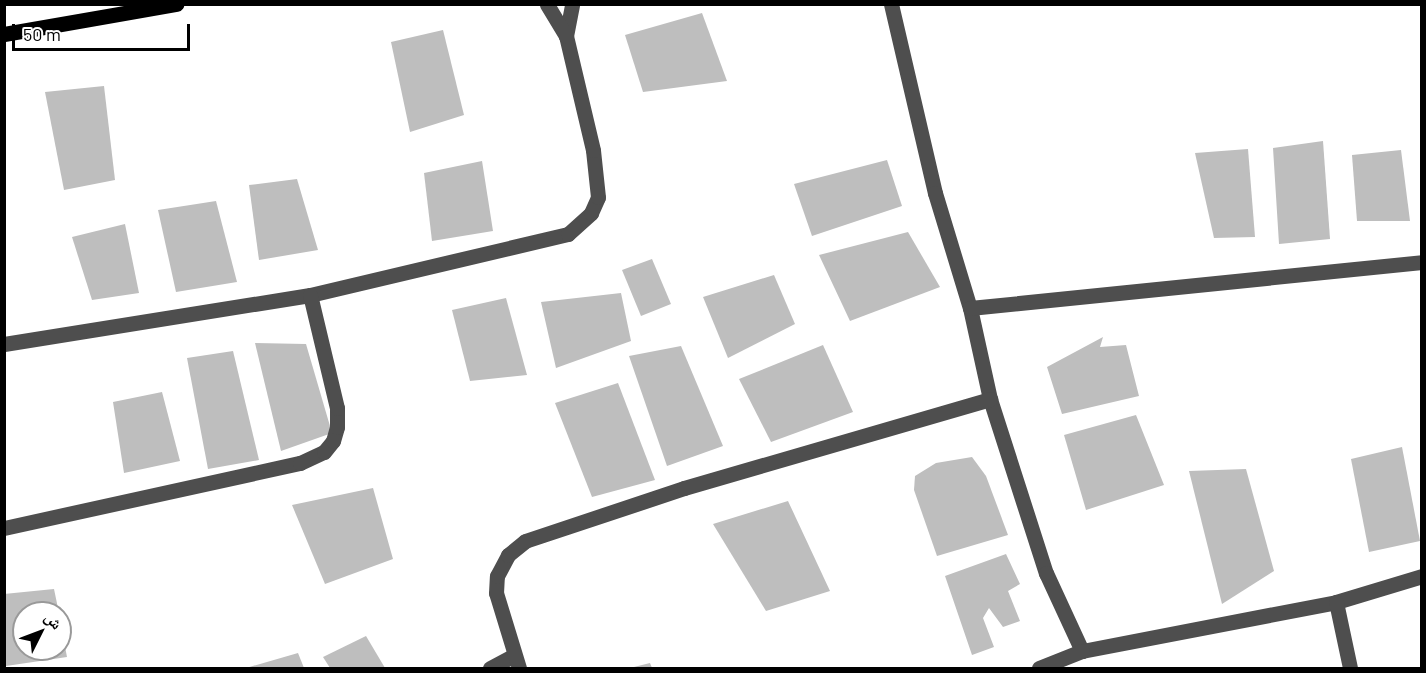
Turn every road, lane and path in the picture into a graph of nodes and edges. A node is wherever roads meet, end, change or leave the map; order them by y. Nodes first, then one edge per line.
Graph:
1 (176, 4) edge
2 (547, 4) edge
3 (572, 4) edge
4 (891, 4) edge
5 (83, 12) edge
6 (4, 34) edge
7 (566, 36) junction
8 (1422, 262) edge
9 (310, 295) junction
10 (970, 308) junction
11 (4, 344) edge
12 (990, 399) junction
13 (4, 528) edge
14 (1422, 576) edge
15 (1336, 602) junction
16 (1082, 651) junction
17 (516, 662) edge
18 (490, 669) edge
19 (1040, 669) edge
20 (1350, 669) edge

1 - 5 main road
2 - 7 street
3 - 7 street
4 - 10 street
5 - 6 main road
7 - 9 street
8 - 10 street
9 - 11 street
9 - 13 street
10 - 12 street
12 - 16 street
12 - 17 street
14 - 15 street
15 - 16 street
15 - 20 street
16 - 19 street
17 - 18 street

